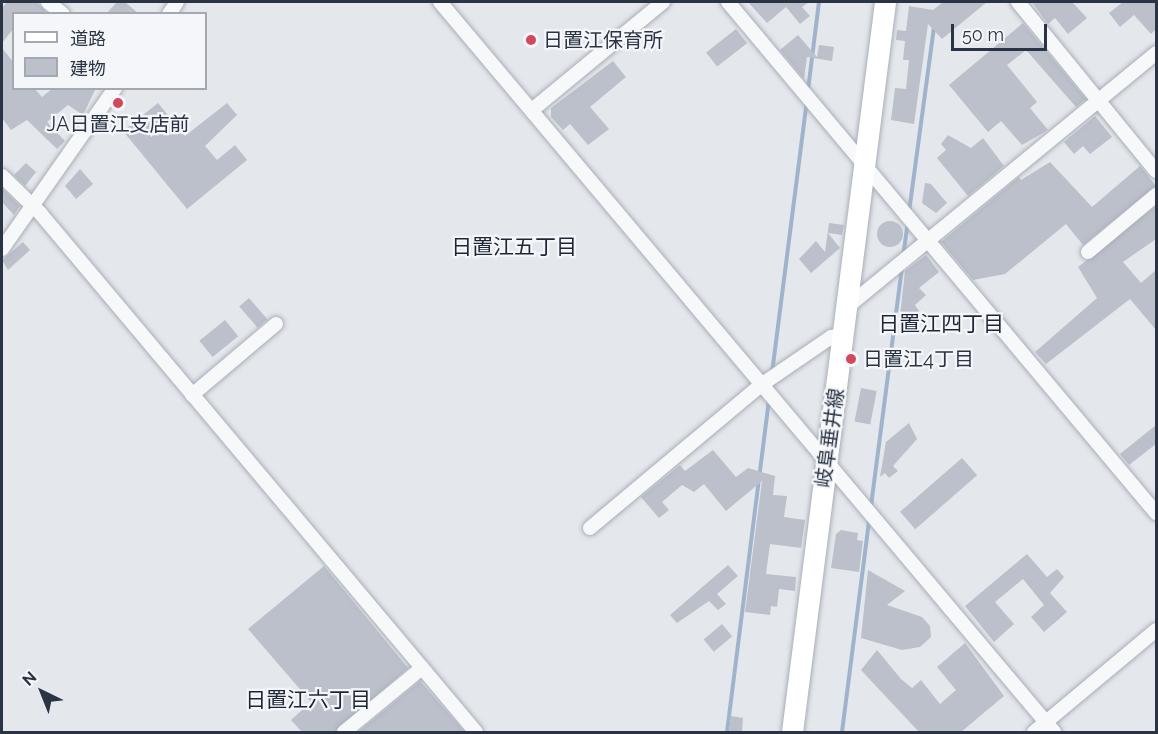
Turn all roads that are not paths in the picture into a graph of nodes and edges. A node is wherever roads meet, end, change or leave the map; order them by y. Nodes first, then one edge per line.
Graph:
1 (48, 2) edge
2 (441, 2) edge
3 (663, 2) edge
4 (728, 2) edge
5 (885, 2) edge
6 (1018, 2) edge
7 (60, 12) edge
8 (1156, 53) edge
9 (114, 90) edge
10 (1100, 100) junction
11 (532, 110) junction
12 (864, 166) junction
13 (1156, 171) edge
14 (2, 176) edge
15 (1156, 195) edge
16 (32, 206) junction
17 (931, 241) junction
18 (2, 249) edge
19 (1089, 252) dead end
20 (847, 307) junction
21 (276, 324) dead end
22 (843, 334) junction
23 (761, 385) junction
24 (192, 395) junction
25 (826, 460) junction
26 (1156, 513) edge
27 (590, 528) dead end
28 (1156, 630) edge
29 (422, 668) junction
30 (1050, 728) edge
31 (344, 732) edge
32 (476, 732) edge
33 (792, 732) edge
34 (1034, 732) edge

1 - 7 street
2 - 11 street
3 - 11 street
4 - 12 street
5 - 12 main road, 岐阜垂井線
6 - 10 street
8 - 10 street
9 - 16 street
10 - 13 street
10 - 17 street
11 - 23 street
12 - 17 street
12 - 20 main road, 岐阜垂井線
14 - 16 street
15 - 19 street
16 - 18 street
16 - 24 street
17 - 20 street
17 - 26 street
20 - 22 main road, 岐阜垂井線
21 - 24 street
22 - 23 street
22 - 25 main road, 岐阜垂井線
23 - 25 street
23 - 27 street
24 - 29 street
25 - 30 street
25 - 33 main road, 岐阜垂井線
28 - 30 street
29 - 31 street
29 - 32 street
30 - 34 street

